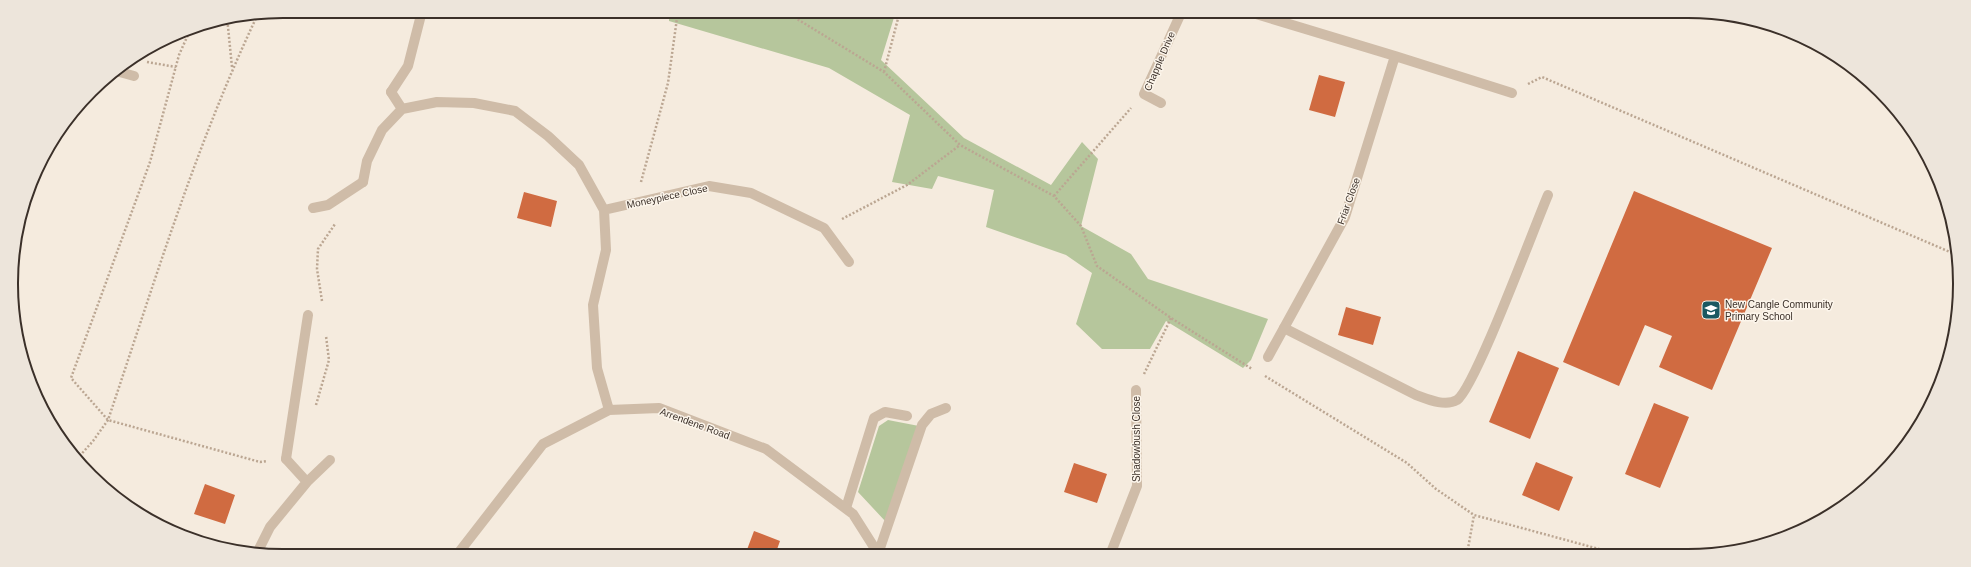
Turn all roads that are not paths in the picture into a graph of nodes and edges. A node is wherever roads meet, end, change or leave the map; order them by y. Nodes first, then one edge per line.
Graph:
1 (420, 18) edge
2 (1179, 18) edge
3 (1269, 18) edge
4 (1395, 56) junction
5 (122, 73) edge
6 (134, 76) dead end
7 (1512, 93) road end
8 (1161, 103) dead end
9 (402, 109) junction
10 (1548, 195) dead end
11 (313, 208) dead end
12 (604, 210) junction
13 (849, 262) dead end
14 (308, 315) dead end
15 (1284, 328) junction
16 (1268, 357) dead end
17 (1136, 390) road end
18 (946, 408) dead end
19 (609, 410) junction
20 (907, 416) dead end
21 (330, 460) dead end
22 (307, 482) junction
23 (846, 508) junction
24 (260, 548) edge
25 (461, 549) edge
26 (875, 549) edge
27 (881, 549) edge
28 (1112, 549) edge

1 - 9 street
2 - 8 street, Chapple Drive
3 - 4 street
4 - 7 street
4 - 15 street, Friar Close
5 - 6 street
9 - 11 street
9 - 12 street
10 - 15 street
12 - 13 street, Moneypiece Close
12 - 19 street
14 - 22 street
15 - 16 street, Friar Close
17 - 28 street, Shadowbush Close
18 - 27 street
19 - 23 street, Arrendene Road
19 - 25 street, Arrendene Road
20 - 23 street
21 - 22 street
22 - 24 street
23 - 26 street, Arrendene Road

